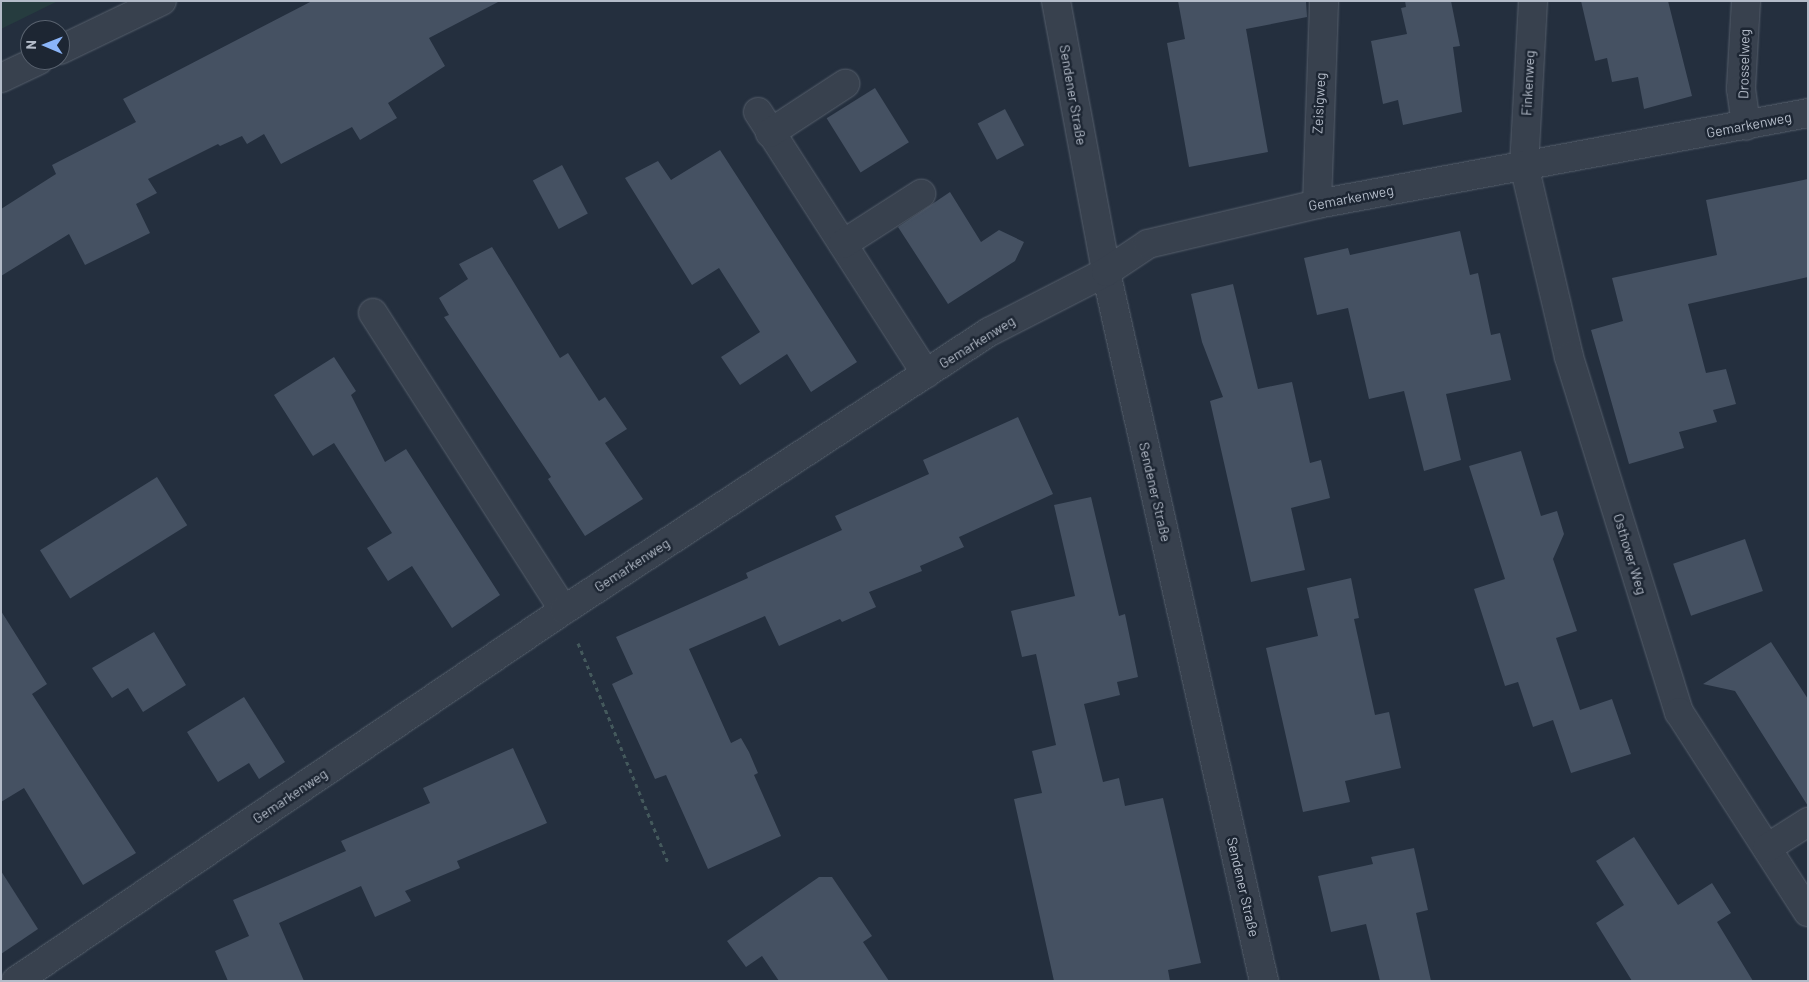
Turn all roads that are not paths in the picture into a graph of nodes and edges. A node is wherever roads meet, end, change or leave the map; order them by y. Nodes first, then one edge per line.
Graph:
1 (162, 1) edge
2 (1056, 1) edge
3 (1324, 1) edge
4 (1533, 1) edge
5 (1746, 1) edge
6 (70, 45) edge
7 (20, 69) edge
8 (1, 78) edge
9 (846, 84) dead end
10 (1808, 113) edge
11 (1746, 126) junction
12 (1524, 165) junction
13 (921, 194) dead end
14 (1317, 204) junction
15 (843, 244) junction
16 (1106, 272) junction
17 (372, 313) dead end
18 (926, 374) junction
19 (564, 610) junction
20 (1808, 822) edge
21 (1767, 848) junction
22 (1808, 912) edge
23 (16, 981) edge
24 (1264, 981) edge

1 - 6 street
2 - 16 street, Sendener Straße
3 - 14 street, Zeisigweg
4 - 12 street, Finkenweg
5 - 11 street, Drosselweg
7 - 8 street
9 - 15 street, Gemarkenweg
10 - 11 street, Gemarkenweg
11 - 12 street, Gemarkenweg
12 - 14 street, Gemarkenweg
12 - 21 street, Osthover Weg
13 - 15 street
14 - 16 street, Gemarkenweg
15 - 18 street, Gemarkenweg
16 - 18 street, Gemarkenweg
16 - 24 street, Sendener Straße
17 - 19 street
18 - 19 street, Gemarkenweg
19 - 23 street, Gemarkenweg
20 - 21 street
21 - 22 street, Osthover Weg

